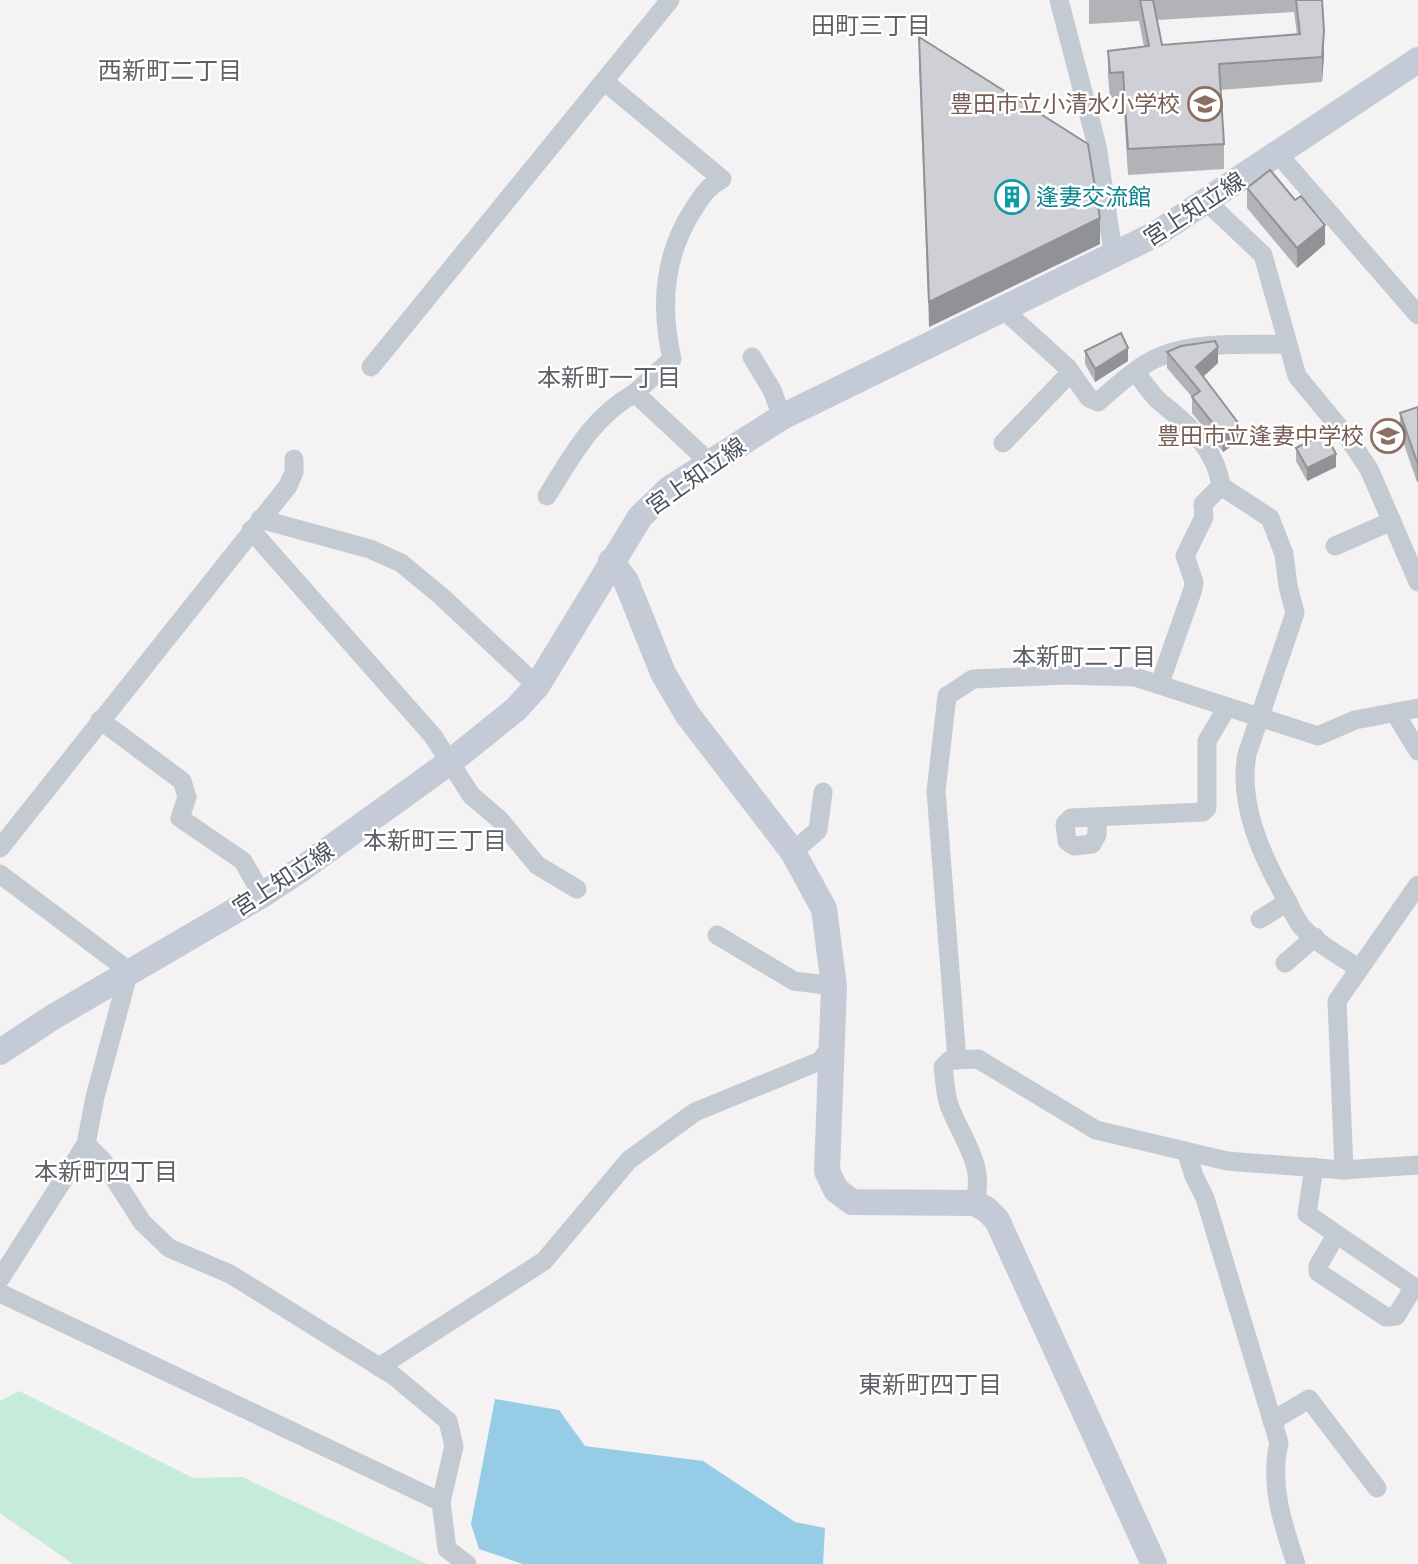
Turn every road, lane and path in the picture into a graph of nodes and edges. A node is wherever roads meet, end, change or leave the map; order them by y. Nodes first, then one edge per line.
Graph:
1 (670, 0) edge
2 (1059, 0) edge
3 (1418, 60) edge
4 (605, 82) junction
5 (1278, 154) junction
6 (1207, 202) junction
7 (1114, 258) junction
8 (1005, 311) junction
9 (1418, 315) edge
10 (1286, 344) junction
11 (752, 358) dead end
12 (371, 367) dead end
13 (1071, 372) junction
14 (1135, 372) junction
15 (635, 393) junction
16 (782, 417) junction
17 (1003, 443) dead end
18 (294, 458) dead end
19 (710, 463) junction
20 (1221, 486) junction
21 (547, 496) dead end
22 (1392, 521) junction
23 (255, 525) junction
24 (1335, 546) dead end
25 (611, 561) junction
26 (1418, 582) edge
27 (1160, 682) junction
28 (537, 686) junction
29 (1418, 708) edge
30 (1226, 709) junction
31 (1395, 713) junction
32 (1260, 718) junction
33 (100, 720) junction
34 (1418, 751) edge
35 (450, 761) junction
36 (824, 792) dead end
37 (1097, 817) dead end
38 (0, 848) edge
39 (793, 852) junction
40 (0, 874) edge
41 (577, 889) dead end
42 (1416, 892) edge
43 (262, 895) junction
44 (1288, 902) junction
45 (1259, 919) dead end
46 (718, 935) dead end
47 (1315, 937) junction
48 (1285, 963) dead end
49 (1358, 968) junction
50 (129, 971) junction
51 (834, 986) junction
52 (831, 1046) junction
53 (0, 1052) edge
54 (957, 1060) junction
55 (86, 1144) junction
56 (1186, 1151) junction
57 (1418, 1165) edge
58 (1314, 1167) junction
59 (1344, 1170) junction
60 (974, 1203) junction
61 (1336, 1235) junction
62 (0, 1279) edge
63 (0, 1293) edge
64 (379, 1367) junction
65 (1272, 1421) junction
66 (1377, 1488) dead end
67 (441, 1502) junction
68 (467, 1564) edge
69 (1154, 1564) edge
70 (1296, 1564) edge

1 - 4 street
2 - 7 street
3 - 5 main road, 宮上知立線
4 - 12 street
4 - 15 street
5 - 6 main road, 宮上知立線
5 - 9 street
6 - 7 main road, 宮上知立線
6 - 10 street
7 - 8 main road, 宮上知立線
8 - 13 street
8 - 16 main road, 宮上知立線
10 - 14 street
10 - 22 street
11 - 16 street
13 - 14 street
13 - 17 street
14 - 20 street
15 - 19 street
15 - 21 street
16 - 19 main road, 宮上知立線
18 - 23 street
19 - 25 main road, 宮上知立線
20 - 27 street
20 - 32 street
22 - 24 street
22 - 26 street
23 - 28 street
23 - 33 street
23 - 35 street
25 - 28 main road, 宮上知立線
25 - 39 main road
27 - 30 street
27 - 54 street
28 - 35 main road, 宮上知立線
29 - 31 street
30 - 32 street
30 - 37 street
31 - 32 street
31 - 34 street
32 - 44 street
33 - 38 street
33 - 43 street
35 - 41 street
35 - 43 main road, 宮上知立線
36 - 39 street
39 - 51 main road
40 - 50 street
42 - 49 street
43 - 50 main road, 宮上知立線
44 - 45 street
44 - 47 street
46 - 51 street
47 - 48 street
47 - 49 street
49 - 59 street
50 - 53 main road, 宮上知立線
50 - 55 street
51 - 52 main road
52 - 60 main road
52 - 64 street
54 - 56 street
54 - 60 street
55 - 62 street
55 - 64 street
56 - 58 street
56 - 65 street
57 - 59 street
58 - 59 street
58 - 61 street
60 - 69 main road
61 - 61 street
63 - 67 street
64 - 67 street
65 - 66 street
65 - 70 street
67 - 68 street

